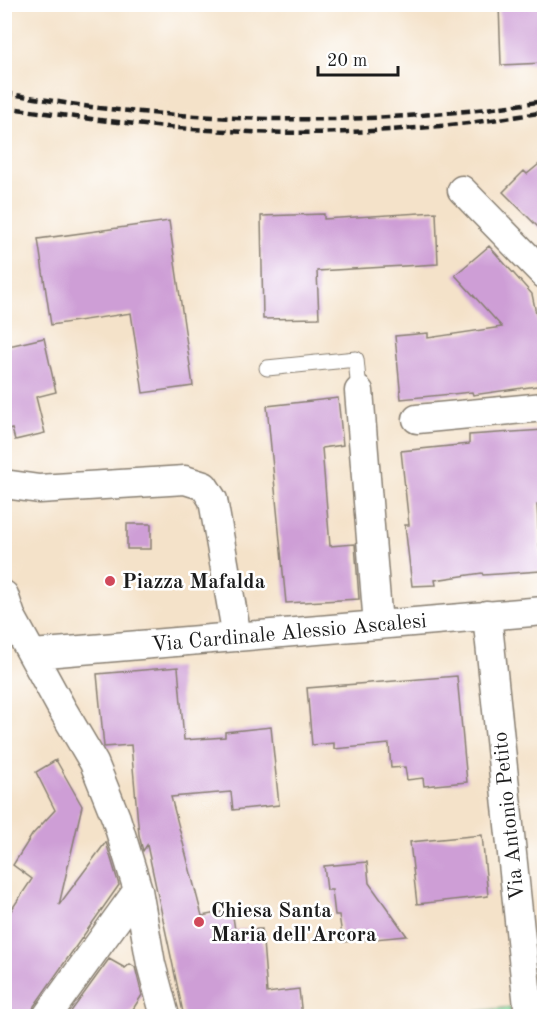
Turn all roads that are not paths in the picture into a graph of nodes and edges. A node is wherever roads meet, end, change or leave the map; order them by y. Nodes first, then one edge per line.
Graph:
1 (462, 190) dead end
2 (544, 274) edge
3 (267, 368) dead end
4 (359, 391) joint
5 (544, 407) edge
6 (417, 418) dead end
7 (4, 484) edge
8 (4, 595) edge
9 (544, 611) edge
10 (487, 615) junction
11 (378, 625) junction
12 (237, 637) junction
13 (33, 654) junction
14 (138, 890) junction
15 (47, 1017) edge
16 (165, 1017) edge
17 (529, 1017) edge

1 - 2 street
3 - 4 lane
4 - 11 street
5 - 6 street
7 - 12 street
8 - 13 street
9 - 10 street, Via Cardinale Alessio Ascalesi
10 - 11 street, Via Cardinale Alessio Ascalesi
10 - 17 street, Via Antonio Petito
11 - 12 street, Via Cardinale Alessio Ascalesi
12 - 13 street, Via Cardinale Alessio Ascalesi
13 - 14 street
14 - 15 street
14 - 16 street

